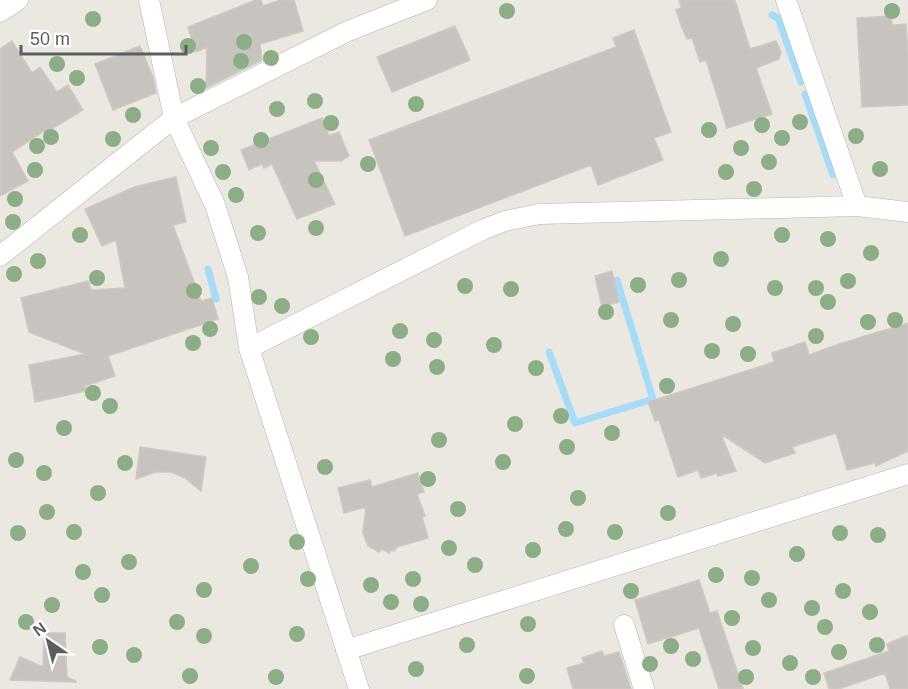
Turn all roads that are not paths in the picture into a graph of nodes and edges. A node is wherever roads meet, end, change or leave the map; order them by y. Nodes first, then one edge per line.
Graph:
1 (18, 0) edge
2 (149, 0) edge
3 (428, 0) edge
4 (786, 0) edge
5 (0, 12) edge
6 (174, 118) junction
7 (857, 206) junction
8 (908, 212) edge
9 (0, 256) edge
10 (249, 348) junction
11 (908, 474) edge
12 (624, 625) dead end
13 (346, 650) junction
14 (359, 689) edge
15 (644, 689) edge

1 - 5 street
2 - 6 street
3 - 6 street
4 - 7 street
6 - 9 street
6 - 10 street
7 - 8 street
7 - 10 street
10 - 13 street
11 - 13 street
12 - 15 street
13 - 14 street

